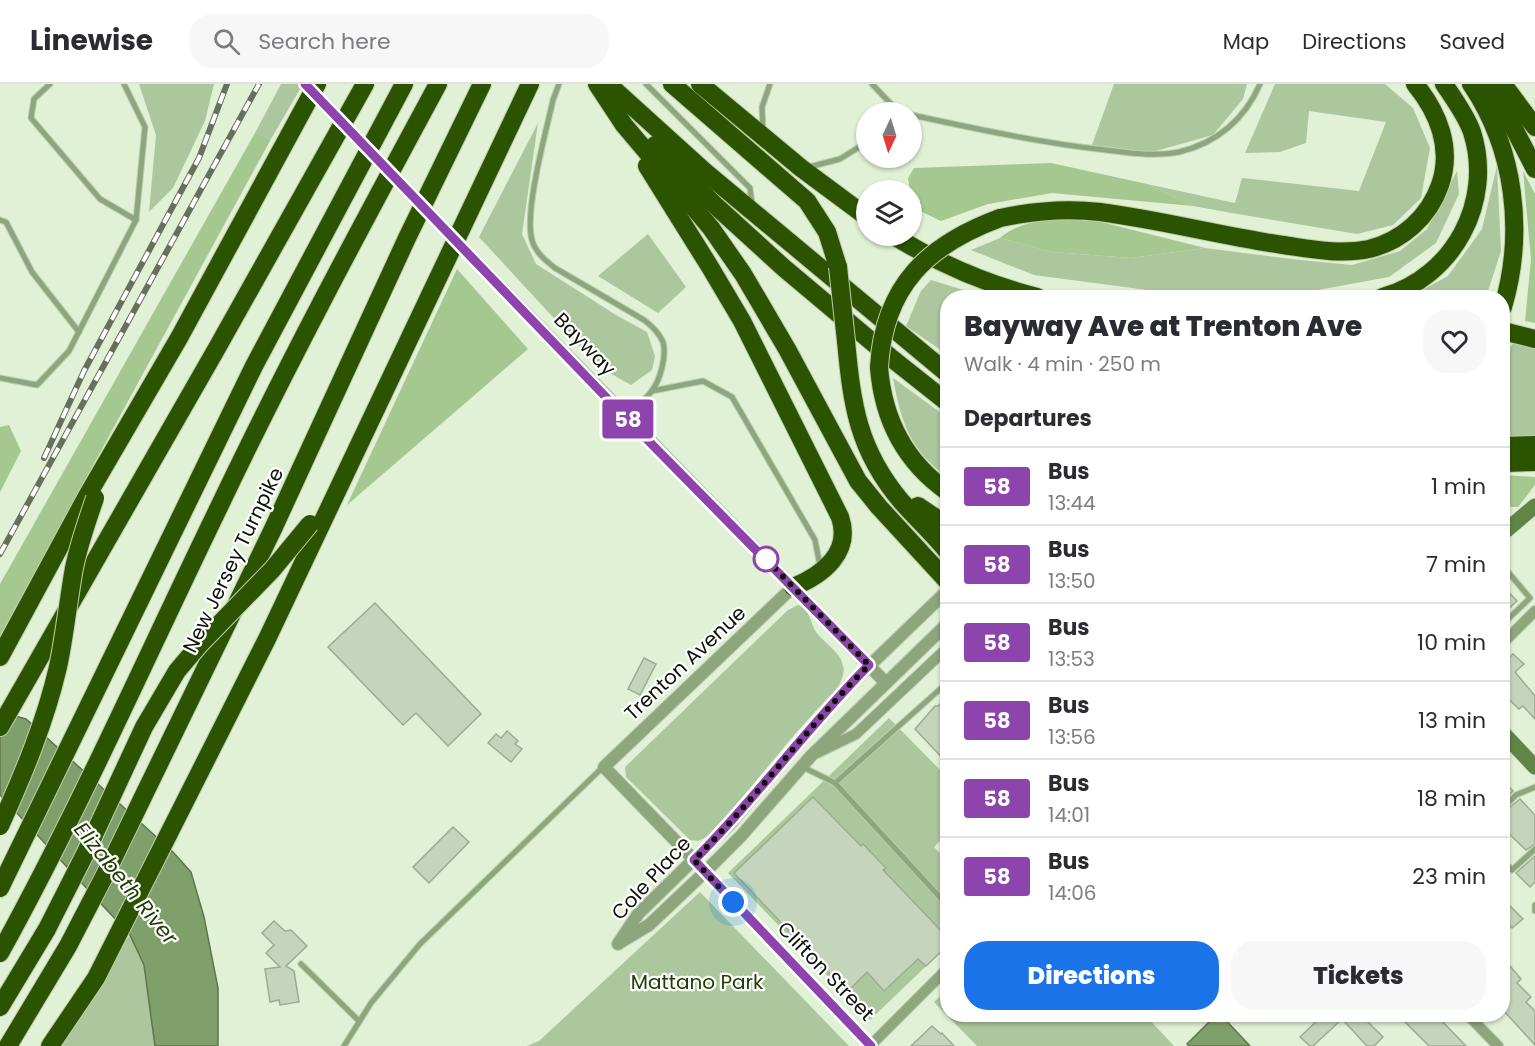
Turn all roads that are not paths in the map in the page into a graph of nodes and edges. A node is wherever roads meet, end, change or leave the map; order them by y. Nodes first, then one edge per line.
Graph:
1 (50, 84) edge
2 (124, 84) edge
3 (305, 84) edge
4 (317, 84) edge
5 (365, 84) edge
6 (404, 84) edge
7 (438, 84) edge
8 (482, 84) edge
9 (530, 84) edge
10 (560, 84) edge
11 (599, 84) edge
12 (608, 84) edge
13 (646, 84) edge
14 (672, 84) edge
15 (700, 84) edge
16 (770, 84) edge
17 (872, 84) edge
18 (1260, 84) edge
19 (1414, 84) edge
20 (1444, 84) edge
21 (1471, 84) edge
22 (1491, 84) edge
23 (1503, 84) edge
24 (889, 102) edge
25 (922, 118) edge
26 (636, 124) junction
27 (1535, 127) edge
28 (764, 138) junction
29 (856, 149) edge
30 (801, 168) junction
31 (1535, 169) edge
32 (856, 209) edge
33 (753, 212) junction
34 (0, 220) edge
35 (136, 220) junction
36 (911, 246) edge
37 (1016, 290) edge
38 (1400, 290) edge
39 (1507, 290) edge
40 (79, 332) junction
41 (1510, 333) edge
42 (1535, 339) edge
43 (940, 367) edge
44 (0, 378) edge
45 (652, 391) junction
46 (940, 397) edge
47 (625, 417) junction
48 (129, 426) junction
49 (1535, 445) edge
50 (1510, 446) edge
51 (352, 458) junction
52 (1535, 462) edge
53 (1510, 463) edge
54 (883, 475) junction
55 (940, 486) edge
56 (1535, 506) edge
57 (940, 521) edge
58 (1510, 527) edge
59 (940, 543) edge
60 (821, 571) junction
61 (940, 573) edge
62 (1510, 574) edge
63 (793, 587) junction
64 (940, 598) edge
65 (1535, 611) edge
66 (1510, 617) edge
67 (940, 631) edge
68 (1510, 636) edge
69 (940, 655) edge
70 (0, 657) edge
71 (869, 665) junction
72 (886, 682) junction
73 (940, 689) edge
74 (0, 727) edge
75 (1510, 743) edge
76 (811, 756) junction
77 (802, 766) junction
78 (604, 767) junction
79 (1535, 767) edge
80 (836, 783) junction
81 (1535, 787) edge
82 (1510, 801) edge
83 (0, 826) edge
84 (1535, 849) edge
85 (694, 860) junction
86 (1510, 868) edge
87 (705, 872) junction
88 (0, 888) edge
89 (940, 897) edge
90 (1535, 905) edge
91 (1535, 911) edge
92 (0, 953) edge
93 (301, 964) dead end
94 (940, 976) edge
95 (0, 1007) edge
96 (359, 1021) junction
97 (1475, 1022) edge
98 (8, 1046) edge
99 (50, 1046) edge
100 (344, 1046) edge
101 (871, 1046) edge
102 (1498, 1046) edge

1 - 35 lane
2 - 35 lane
3 - 47 street, Bayway, bridge
4 - 48 highway
5 - 74 highway
6 - 88 highway
7 - 92 highway, New Jersey Turnpike
8 - 98 highway, New Jersey Turnpike
9 - 51 highway
10 - 45 lane
11 - 26 highway
12 - 26 highway
13 - 33 lane
14 - 54 highway, bridge
15 - 28 highway
16 - 28 lane
17 - 24 lane
18 - 25 lane
19 - 55 highway, bridge
20 - 38 highway
21 - 39 highway
22 - 31 highway
23 - 27 highway
26 - 33 highway
26 - 46 highway
26 - 60 highway
26 - 61 highway
28 - 30 highway
29 - 30 lane
30 - 32 highway
33 - 43 highway
34 - 40 lane
35 - 40 lane
36 - 37 highway
40 - 44 lane
41 - 42 highway
45 - 47 lane
45 - 60 lane
47 - 63 street, Bayway
48 - 70 highway
48 - 83 highway, bridge
49 - 50 highway
51 - 95 highway, bridge
51 - 99 highway
52 - 53 highway
54 - 57 highway
54 - 59 highway
56 - 58 main road
60 - 63 highway
62 - 66 lane
63 - 71 street, Bayway
63 - 78 street, Trenton Avenue
64 - 71 street, Cole Place
65 - 68 street
67 - 72 street, Cole Place
69 - 76 street, Cole Place
71 - 72 street, Bayway
71 - 85 street, Cole Place
72 - 76 street, Cole Place
73 - 80 lane
75 - 79 main road
76 - 77 street, Cole Place
77 - 80 lane
77 - 87 street, Cole Place
78 - 85 street, Clifton Street
78 - 96 lane
80 - 89 lane
81 - 82 lane
84 - 86 lane
85 - 87 street, Clifton Street
85 - 87 street, Cole Place
87 - 101 street, Clifton Street
90 - 91 lane
93 - 96 lane
94 - 101 street
96 - 100 lane
97 - 102 street

